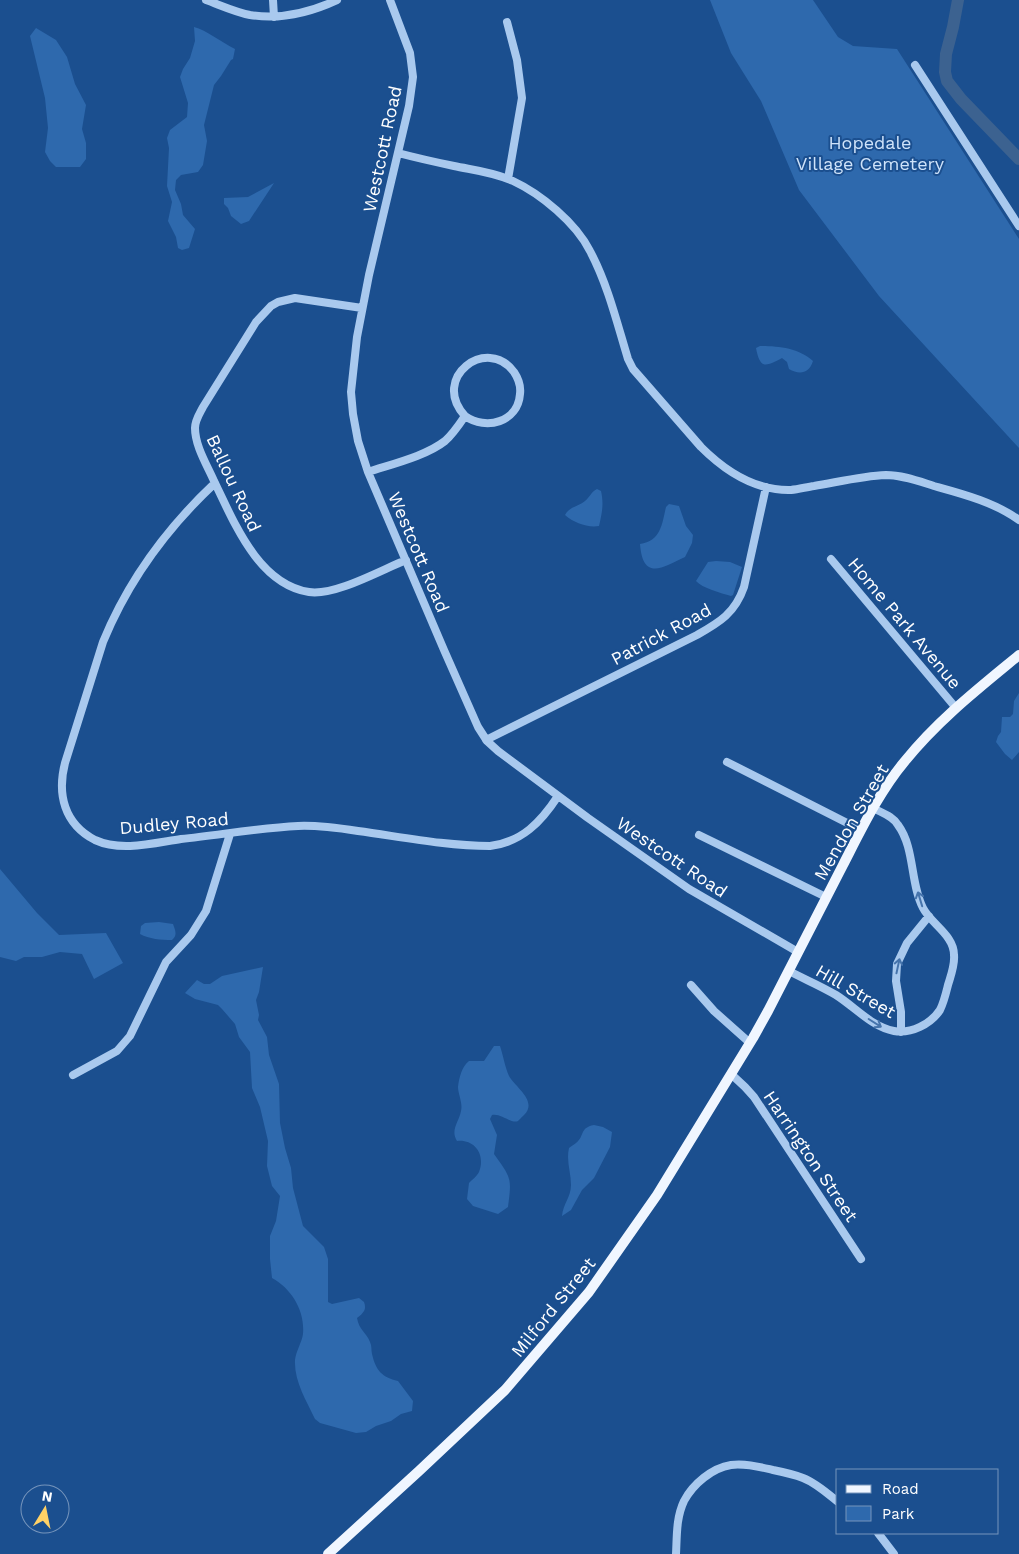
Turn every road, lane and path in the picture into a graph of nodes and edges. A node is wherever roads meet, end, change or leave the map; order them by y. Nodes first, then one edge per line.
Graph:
1 (206, 0) edge
2 (273, 0) edge
3 (337, 0) edge
4 (390, 0) edge
5 (274, 16) junction
6 (507, 22) dead end
7 (915, 65) dead end
8 (398, 153) junction
9 (508, 179) junction
10 (1019, 226) edge
11 (362, 308) junction
12 (465, 416) junction
13 (368, 472) junction
14 (215, 483) junction
15 (766, 487) junction
16 (1019, 520) edge
17 (831, 558) dead end
18 (406, 560) junction
19 (1019, 655) edge
20 (956, 708) junction
21 (486, 740) junction
22 (726, 762) dead end
23 (558, 796) junction
24 (873, 808) junction
25 (861, 830) junction
26 (230, 834) junction
27 (699, 835) dead end
28 (826, 897) junction
29 (929, 916) junction
30 (798, 952) junction
31 (789, 971) junction
32 (691, 985) dead end
33 (901, 1032) junction
34 (751, 1040) junction
35 (731, 1074) junction
36 (72, 1075) dead end
37 (861, 1259) dead end
38 (836, 1500) edge
39 (879, 1534) edge
40 (328, 1554) edge
41 (676, 1554) edge
42 (894, 1554) edge

1 - 5 street
2 - 5 street
3 - 5 street
4 - 8 street, Westcott Road
6 - 9 street
7 - 10 street
8 - 9 street
8 - 11 street, Westcott Road
9 - 15 street
11 - 13 street, Westcott Road
11 - 14 street, Ballou Road
12 - 12 street
12 - 13 street
13 - 18 street, Westcott Road
14 - 18 street, Ballou Road
14 - 26 street, Dudley Road
15 - 16 street
15 - 21 street, Patrick Road
17 - 20 street, Home Park Avenue
18 - 21 street, Westcott Road
19 - 20 main road, Mendon Street
20 - 24 main road, Mendon Street
21 - 23 street, Westcott Road
22 - 25 street
23 - 26 street, Dudley Road
23 - 30 street, Westcott Road
24 - 25 main road, Mendon Street
29 -> 24 street, Hill Street
25 - 28 main road, Mendon Street
26 - 36 street
27 - 28 street
28 - 30 main road, Mendon Street
33 -> 29 street
29 - 33 street, Hill Street
30 - 31 main road, Mendon Street
31 -> 33 street, Hill Street
31 - 34 main road, Mendon Street
32 - 34 street
34 - 35 main road, Milford Street
35 - 37 street, Harrington Street
35 - 40 main road, Milford Street
38 - 41 street
39 - 42 street

